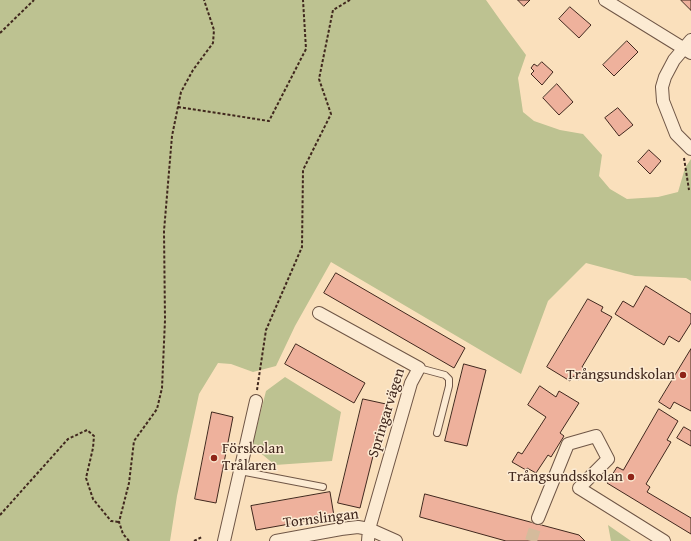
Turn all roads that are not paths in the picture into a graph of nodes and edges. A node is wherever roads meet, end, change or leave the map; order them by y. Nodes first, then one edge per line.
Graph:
1 (605, 0) edge
2 (688, 47) edge
3 (687, 152) edge
4 (319, 313) dead end
5 (419, 368) junction
6 (256, 401) road end
7 (436, 433) dead end
8 (240, 471) junction
9 (323, 487) dead end
10 (538, 518) tunnel mouth
11 (369, 535) edge
12 (224, 541) edge
13 (276, 541) edge
14 (396, 541) edge
15 (664, 541) edge

1 - 2 street
2 - 3 street
4 - 5 street, Springarvägen
5 - 7 lane
5 - 11 street, Springarvägen
6 - 8 street
8 - 9 lane
8 - 12 street
10 - 15 street
11 - 13 street, Tornslingan
11 - 14 street, Tornslingan

